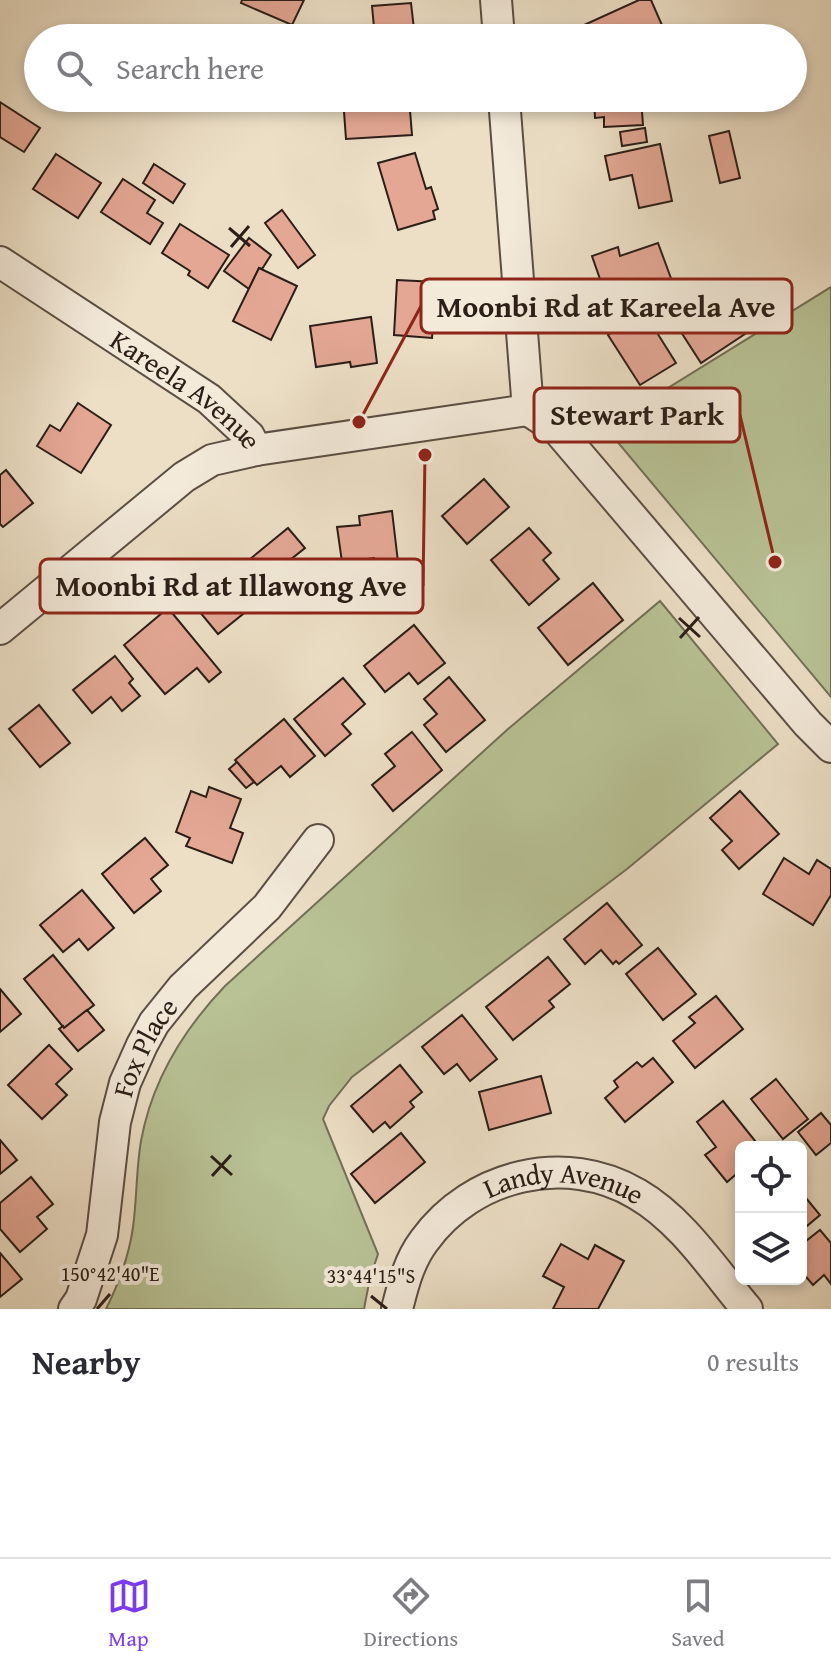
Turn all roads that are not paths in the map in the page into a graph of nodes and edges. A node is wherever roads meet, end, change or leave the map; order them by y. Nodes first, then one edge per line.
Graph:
1 (496, 0) edge
2 (498, 24) edge
3 (505, 112) edge
4 (0, 262) edge
5 (528, 410) junction
6 (256, 450) junction
7 (0, 629) edge
8 (831, 747) edge
9 (318, 840) dead end
10 (74, 1309) edge
11 (397, 1309) edge
12 (747, 1309) edge

1 - 2 street
3 - 5 street
4 - 6 street, Kareela Avenue
5 - 6 street, Kareela Avenue
5 - 8 street
6 - 7 street
9 - 10 street, Fox Place
11 - 12 street, Landy Avenue

